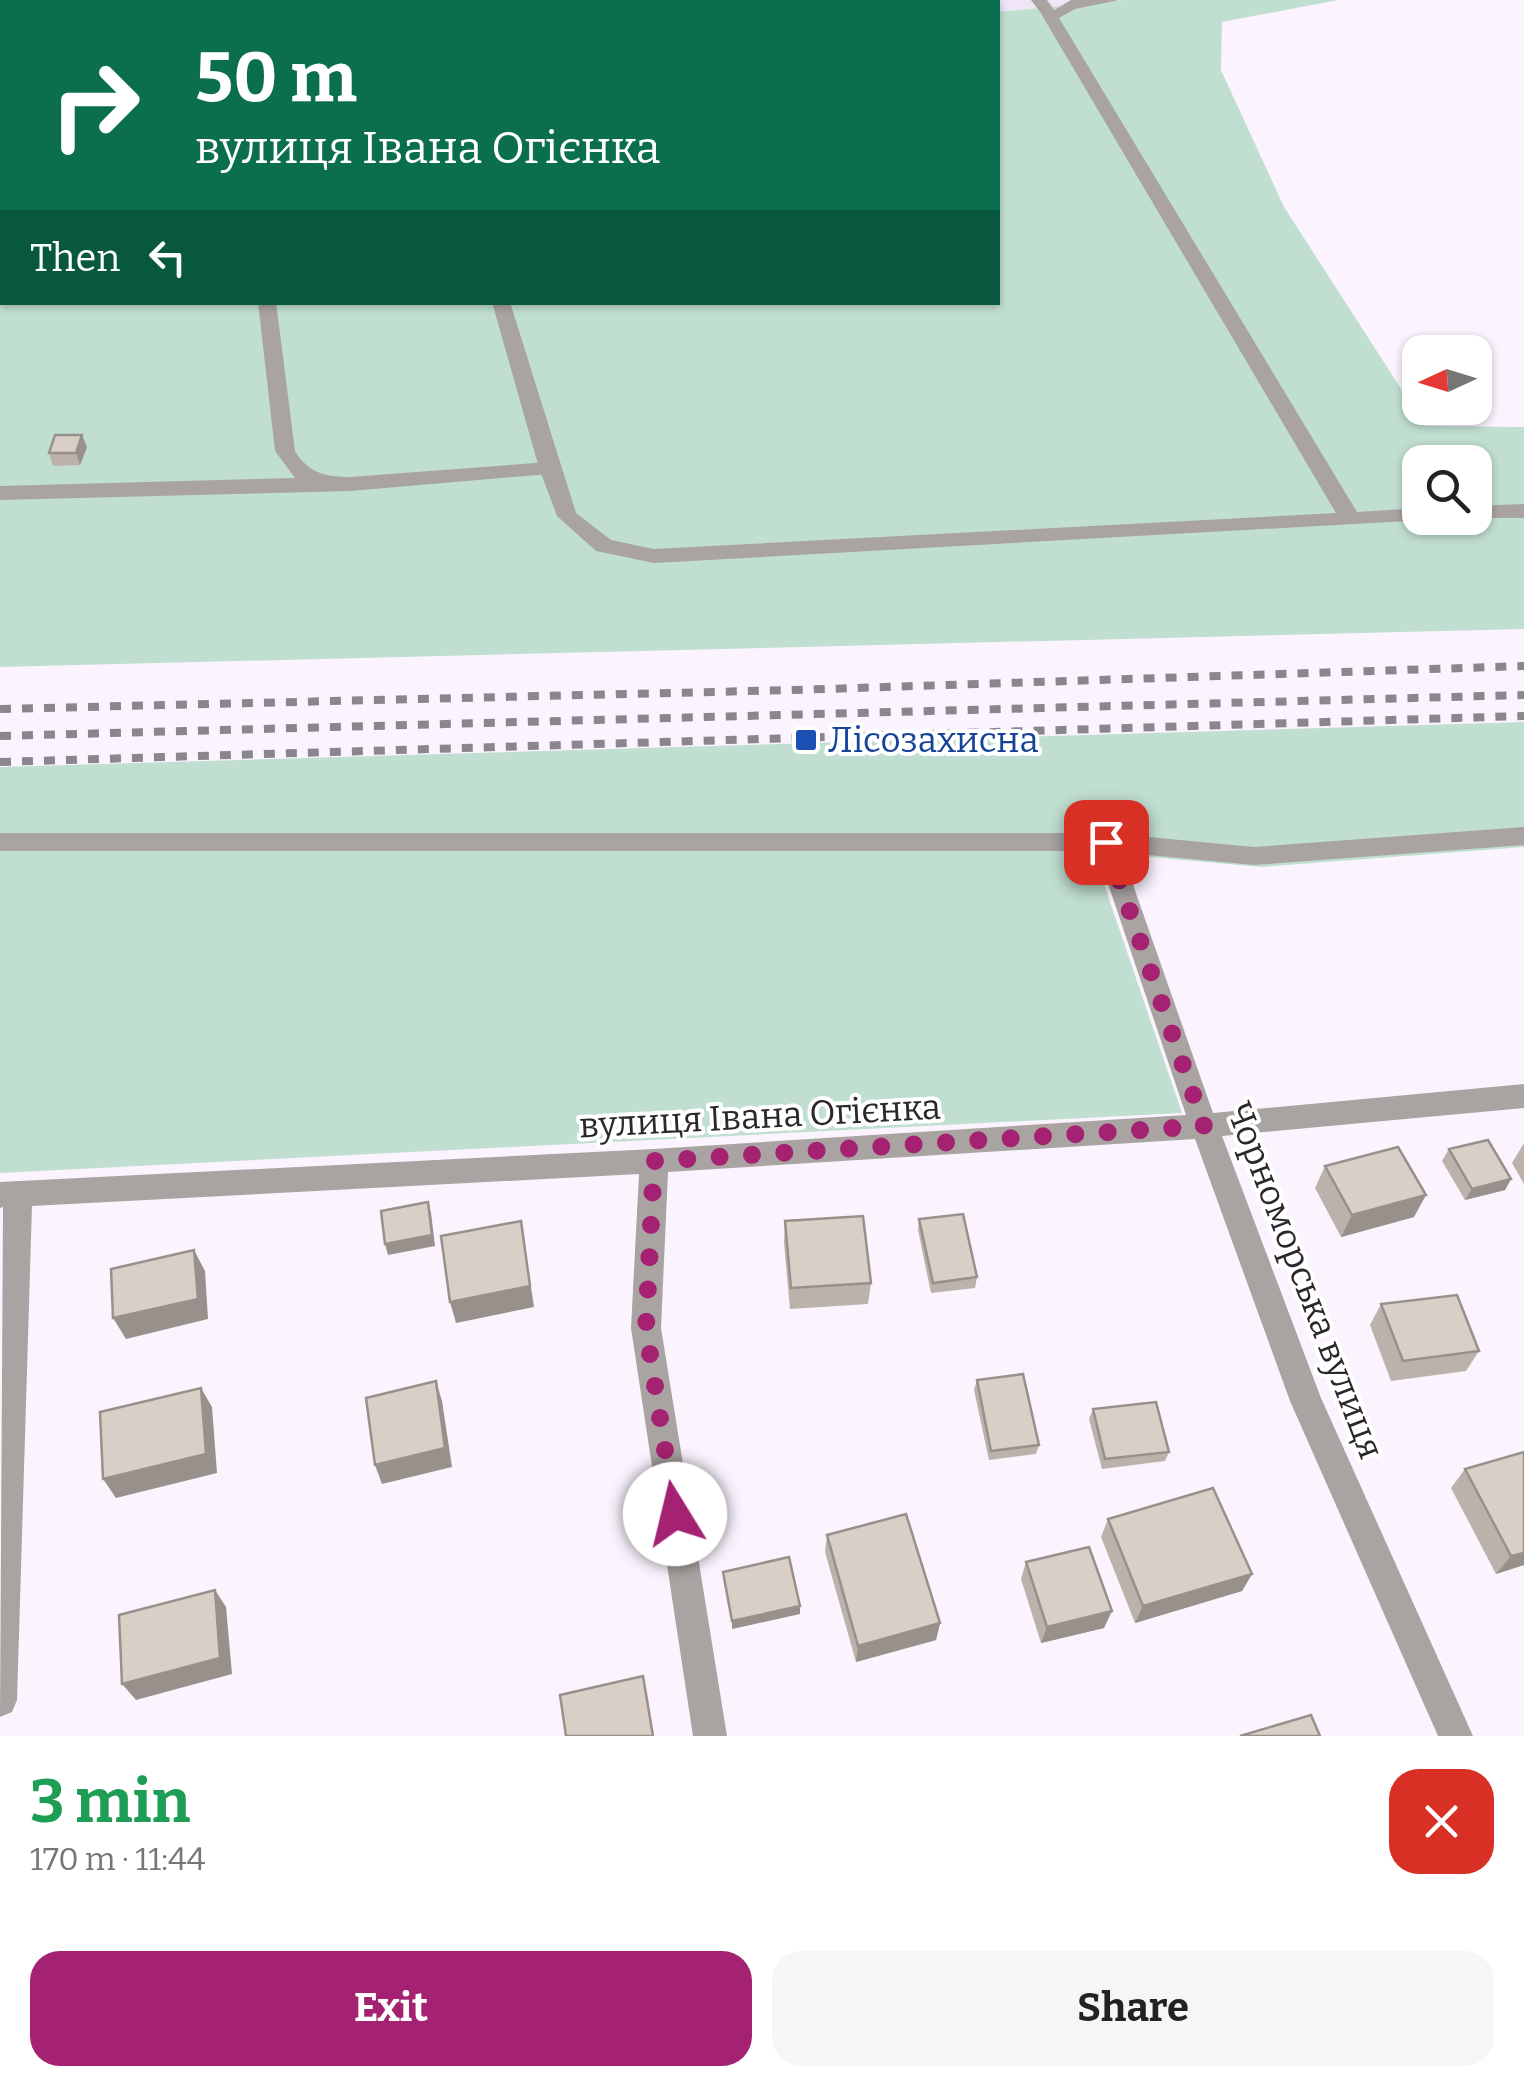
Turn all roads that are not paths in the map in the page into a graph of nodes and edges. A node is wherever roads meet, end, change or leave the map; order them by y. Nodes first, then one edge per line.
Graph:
1 (1039, 0) edge
2 (1111, 0) edge
3 (1051, 17) junction
4 (267, 305) edge
5 (502, 305) edge
6 (549, 468) junction
7 (326, 484) junction
8 (0, 493) edge
9 (1524, 511) edge
10 (1492, 512) edge
11 (1402, 516) edge
12 (1350, 518) junction
13 (1524, 836) edge
14 (0, 842) edge
15 (1106, 842) junction
16 (1524, 1096) edge
17 (1204, 1126) junction
18 (654, 1161) junction
19 (9, 1194) edge
20 (0, 1700) edge
21 (710, 1736) edge
22 (1456, 1736) edge

1 - 3 street
2 - 3 street
3 - 12 street
4 - 7 street
5 - 6 street
6 - 7 street
6 - 12 street
7 - 8 street
9 - 10 street
11 - 12 street
13 - 15 street
14 - 15 street
15 - 17 street, Чорноморська вулиця
16 - 17 street, вулиця Івана Огієнка
17 - 18 street, вулиця Івана Огієнка
17 - 22 street, Чорноморська вулиця
18 - 19 street, вулиця Івана Огієнка
18 - 21 street
19 - 20 street

